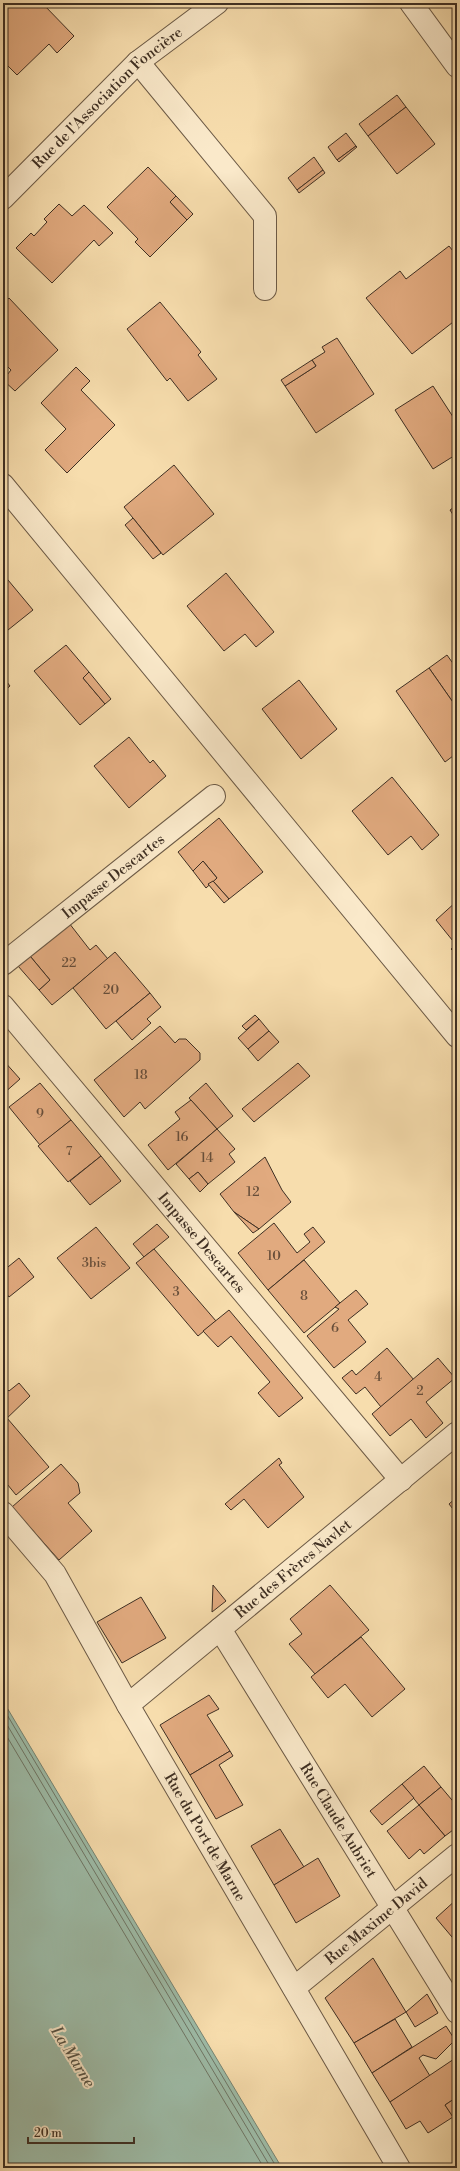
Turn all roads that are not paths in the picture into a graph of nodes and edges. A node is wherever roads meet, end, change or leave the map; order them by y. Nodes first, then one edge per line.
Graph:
1 (217, 3) edge
2 (411, 3) edge
3 (138, 62) junction
4 (457, 66) edge
5 (3, 198) edge
6 (265, 289) dead end
7 (3, 486) edge
8 (214, 796) dead end
9 (6, 954) edge
10 (3, 1006) edge
11 (457, 1036) edge
12 (457, 1433) edge
13 (401, 1480) junction
14 (3, 1513) edge
15 (220, 1629) junction
16 (128, 1705) junction
17 (457, 1854) edge
18 (393, 1907) junction
19 (294, 1988) junction
20 (457, 2012) edge
21 (398, 2168) edge

1 - 3 street, Rue de l'Association Foncière
2 - 4 street
3 - 5 street, Rue de l'Association Foncière
3 - 6 street
7 - 11 street
8 - 9 street, Impasse Descartes
10 - 13 street, Impasse Descartes
12 - 13 street, Rue des Frères Navlet
13 - 15 street, Rue des Frères Navlet
14 - 16 street, Rue du Port de Marne
15 - 16 street, Rue des Frères Navlet
15 - 18 street, Rue Claude Aubriet
16 - 19 street, Rue du Port de Marne
17 - 18 street, Rue Maxime David
18 - 19 street, Rue Maxime David
18 - 20 street, Rue Claude Aubriet
19 - 21 street, Rue du Port de Marne

